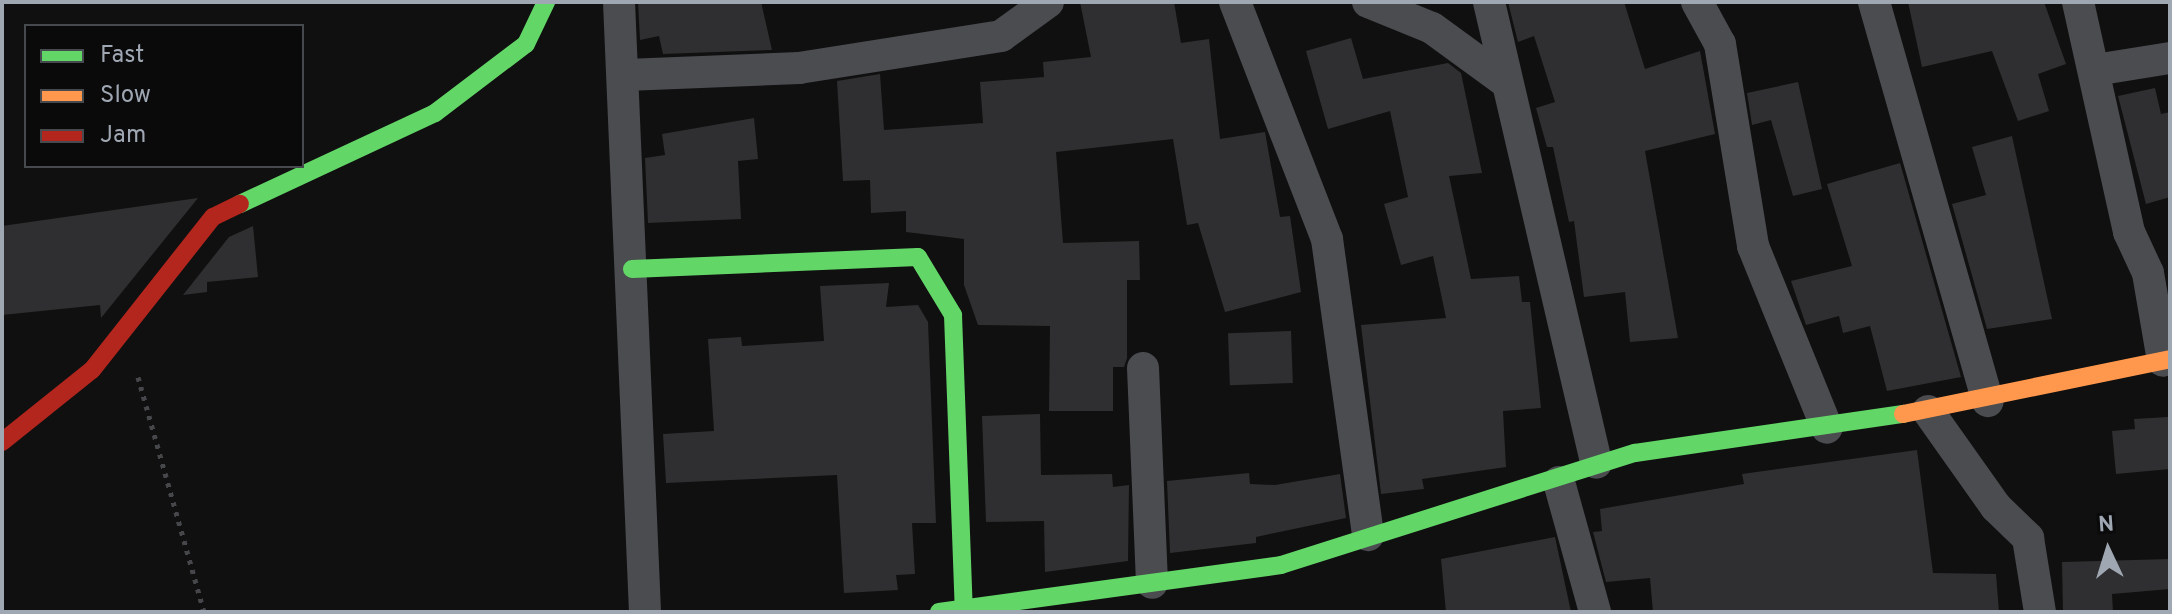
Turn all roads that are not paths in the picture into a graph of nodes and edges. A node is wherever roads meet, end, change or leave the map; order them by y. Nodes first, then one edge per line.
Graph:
1 (546, 2) edge
2 (619, 2) edge
3 (1048, 2) edge
4 (1235, 2) edge
5 (1368, 2) edge
6 (1489, 2) edge
7 (1697, 2) edge
8 (1874, 2) edge
9 (2078, 2) edge
10 (2170, 58) edge
11 (2095, 70) junction
12 (626, 75) junction
13 (1502, 79) junction
14 (632, 269) junction
15 (2166, 360) edge
16 (1143, 368) dead end
17 (1988, 401) junction
18 (1928, 411) junction
19 (1827, 428) junction
20 (2, 442) edge
21 (1596, 463) junction
22 (1559, 482) junction
23 (1368, 535) junction
24 (1152, 583) junction
25 (964, 609) junction
26 (645, 612) edge
27 (939, 612) edge
28 (1595, 612) edge
29 (2040, 612) edge

1 - 20 street
2 - 12 street
3 - 12 street
4 - 23 street
5 - 13 street
6 - 13 street
7 - 19 street
8 - 17 street
9 - 11 street
10 - 11 street
11 - 15 street
12 - 14 street
13 - 21 street
14 - 25 street
14 - 26 street
15 - 17 street
16 - 24 street
17 - 18 street
18 - 19 street
18 - 29 street
19 - 21 street
21 - 22 street
22 - 23 street
22 - 28 street
23 - 24 street
24 - 25 street
25 - 27 street

